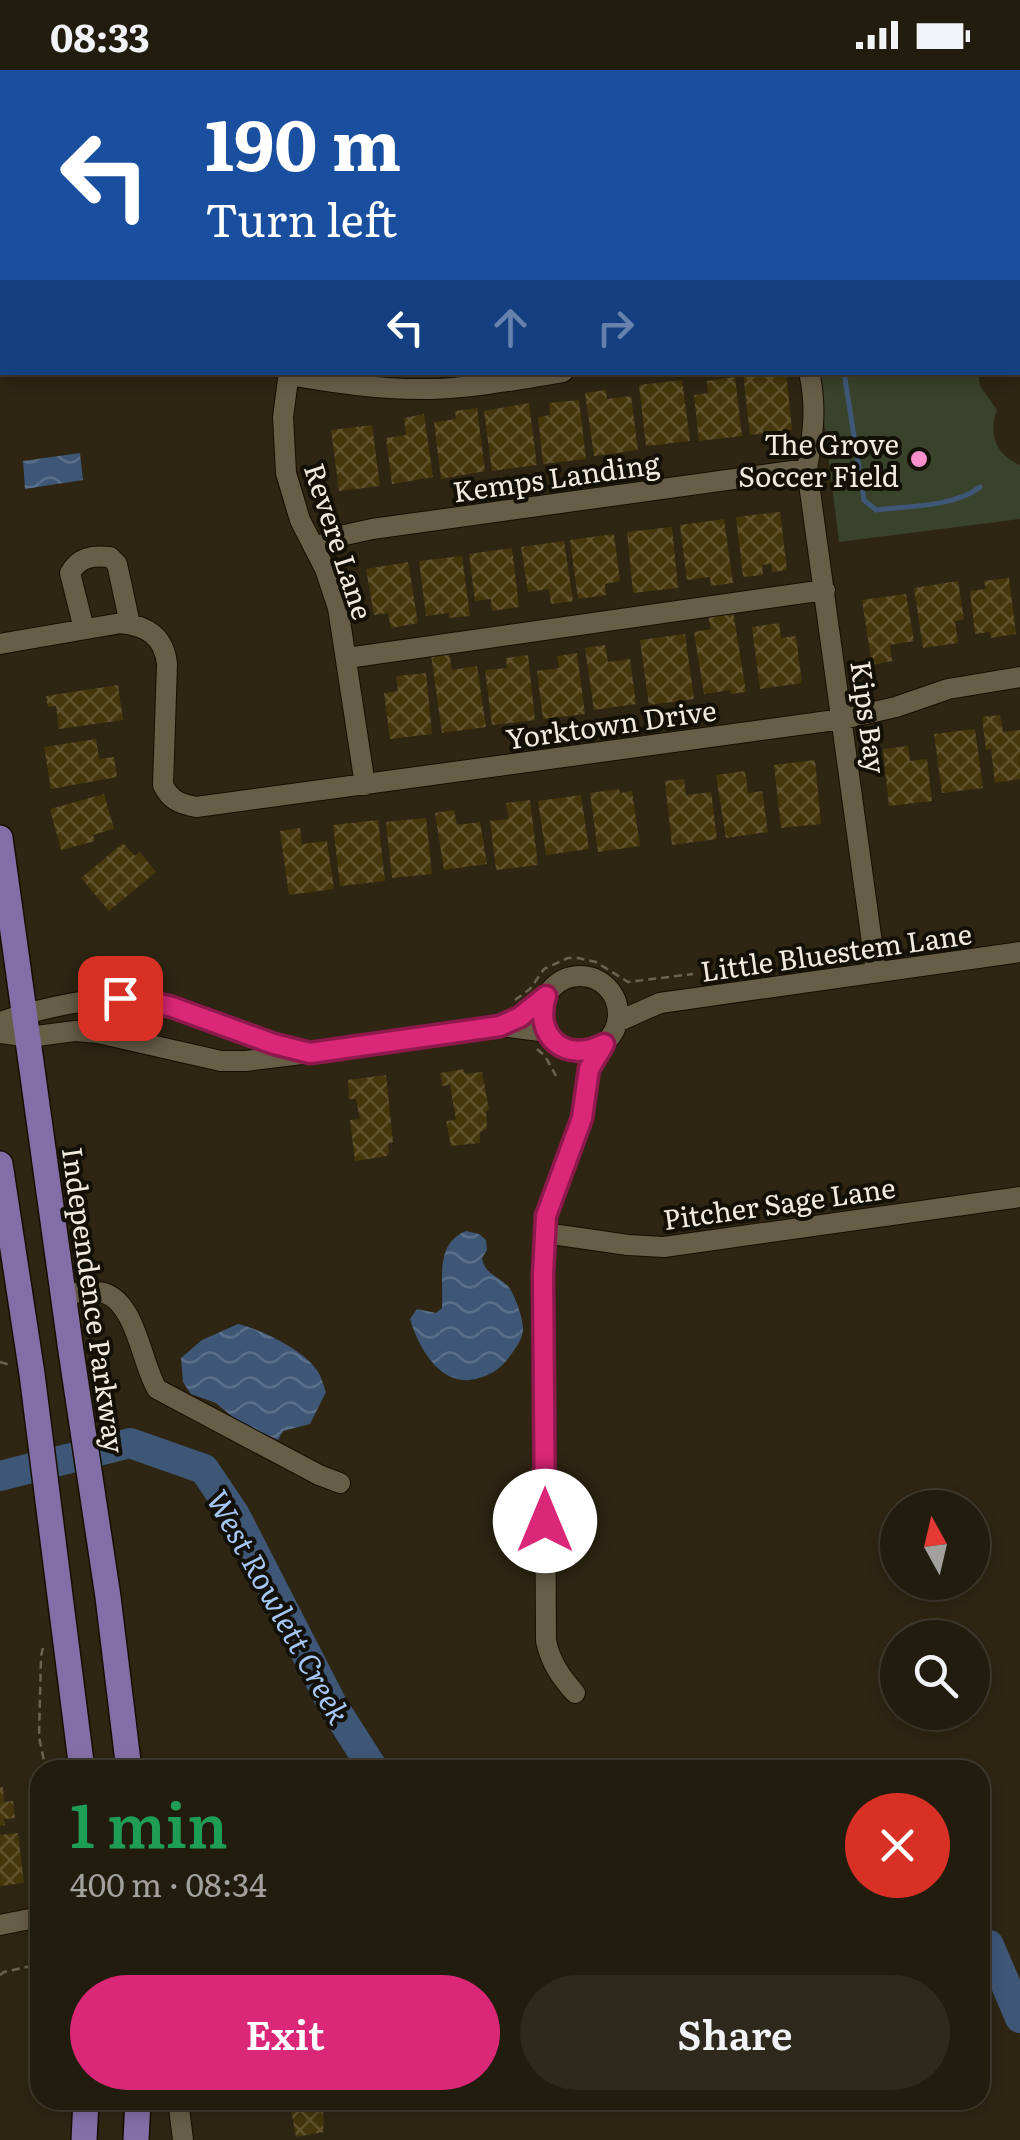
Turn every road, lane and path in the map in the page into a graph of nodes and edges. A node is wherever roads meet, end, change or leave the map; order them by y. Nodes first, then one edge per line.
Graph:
1 (289, 375) edge
2 (296, 375) edge
3 (545, 375) edge
4 (810, 375) edge
5 (807, 468) junction
6 (314, 548) junction
7 (825, 590) junction
8 (130, 624) junction
9 (84, 629) junction
10 (0, 644) edge
11 (347, 658) junction
12 (1020, 676) edge
13 (843, 719) junction
14 (365, 785) junction
15 (0, 838) edge
16 (1020, 952) edge
17 (876, 972) junction
18 (693, 974) dead end
19 (608, 988) junction
20 (546, 996) junction
21 (515, 1000) dead end
22 (660, 1004) junction
23 (0, 1022) edge
24 (618, 1022) junction
25 (27, 1025) junction
26 (500, 1026) junction
27 (0, 1032) edge
28 (541, 1040) junction
29 (604, 1044) junction
30 (566, 1049) junction
31 (310, 1053) junction
32 (556, 1076) dead end
33 (584, 1095) junction
34 (0, 1164) edge
35 (1020, 1196) edge
36 (545, 1233) junction
37 (63, 1294) junction
38 (0, 1362) edge
39 (22, 1370) junction
40 (340, 1484) dead end
41 (44, 1644) dead end
42 (575, 1693) dead end
43 (44, 1760) edge
44 (81, 1760) edge
45 (129, 1760) edge
46 (30, 1919) edge
47 (0, 1924) edge
48 (30, 1966) edge
49 (0, 1974) edge
50 (86, 2110) edge
51 (138, 2110) edge
52 (179, 2110) edge
53 (84, 2140) edge
54 (136, 2140) edge
55 (183, 2140) edge

1 - 6 street, Revere Lane
2 - 3 street
4 - 5 street, Kips Bay
5 - 6 street, Kemps Landing
5 - 7 street, Kips Bay
6 - 11 street, Revere Lane
7 - 11 street
7 - 13 street, Kips Bay
8 - 9 street
8 - 9 street
8 - 14 street, Yorktown Drive
9 - 10 street
11 - 14 street, Revere Lane
12 - 13 street, Yorktown Drive
13 - 14 street, Yorktown Drive
13 - 17 street, Kips Bay
15 - 25 main road, Independence Parkway
16 - 17 street, Little Bluestem Lane
17 - 22 street, Little Bluestem Lane
18 - 21 path
19 - 20 street
19 - 22 street, Little Bluestem Lane
19 - 24 street
20 - 26 street
20 - 28 street
22 - 24 street, Little Bluestem Lane
23 - 25 street
24 - 29 street
25 - 27 street
25 - 31 street
25 - 31 street
25 - 37 main road, Independence Parkway
26 - 28 street
26 - 31 street
28 - 30 street
28 - 32 path
29 - 30 street
29 - 33 street
30 - 33 street
33 - 36 street
34 - 39 main road
35 - 36 street, Pitcher Sage Lane
36 - 42 street
37 - 40 street
37 - 45 main road, Independence Parkway
38 - 39 path
39 - 44 main road
41 - 43 path
46 - 47 street
48 - 49 path
50 - 53 main road
51 - 54 main road
52 - 55 street

